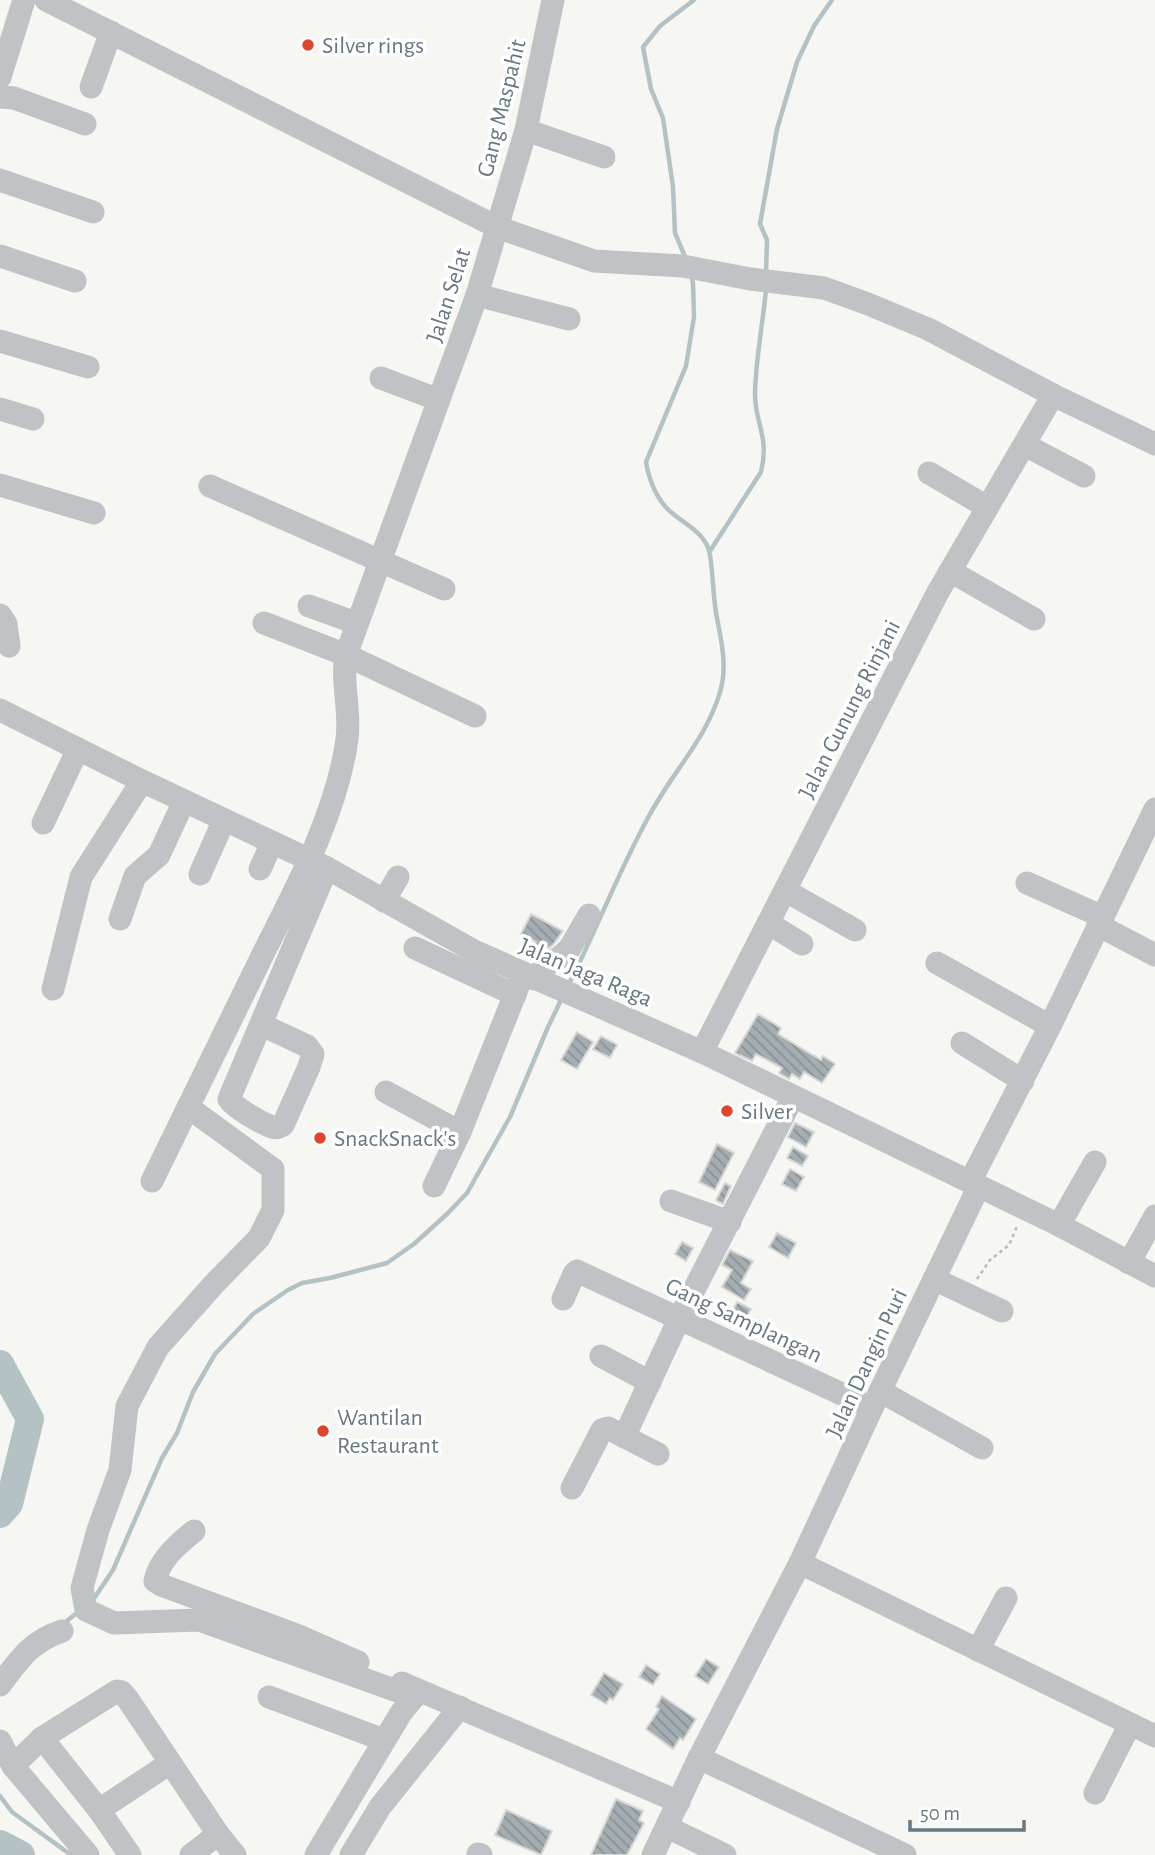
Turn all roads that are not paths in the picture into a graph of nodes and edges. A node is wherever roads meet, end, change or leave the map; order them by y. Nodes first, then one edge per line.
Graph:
1 (24, 0) edge
2 (46, 0) edge
3 (553, 0) edge
4 (111, 32) junction
5 (0, 77) edge
6 (91, 87) dead end
7 (0, 97) edge
8 (85, 124) dead end
9 (526, 130) junction
10 (604, 157) dead end
11 (0, 180) edge
12 (93, 212) dead end
13 (497, 227) junction
14 (0, 256) edge
15 (75, 281) dead end
16 (477, 295) junction
17 (569, 319) dead end
18 (0, 341) edge
19 (88, 367) dead end
20 (381, 378) dead end
21 (1053, 395) junction
22 (439, 400) junction
23 (0, 409) edge
24 (33, 419) dead end
25 (1155, 444) edge
26 (1025, 445) junction
27 (929, 473) dead end
28 (1084, 476) dead end
29 (0, 485) edge
30 (210, 486) dead end
31 (987, 507) junction
32 (94, 513) dead end
33 (379, 561) junction
34 (950, 571) junction
35 (444, 589) dead end
36 (309, 606) dead end
37 (0, 615) edge
38 (1034, 619) dead end
39 (264, 623) dead end
40 (356, 623) junction
41 (9, 646) dead end
42 (345, 655) junction
43 (0, 710) edge
44 (475, 716) dead end
45 (78, 749) junction
46 (142, 781) junction
47 (184, 801) junction
48 (224, 820) junction
49 (1152, 821) edge
50 (43, 823) dead end
51 (272, 843) junction
52 (318, 864) junction
53 (260, 869) dead end
54 (200, 874) dead end
55 (398, 877) dead end
56 (1027, 883) dead end
57 (786, 891) junction
58 (384, 901) junction
59 (589, 915) dead end
60 (120, 919) dead end
61 (1101, 921) junction
62 (768, 923) junction
63 (855, 930) dead end
64 (802, 944) dead end
65 (415, 948) dead end
66 (1155, 955) edge
67 (937, 963) dead end
68 (529, 983) junction
69 (53, 989) dead end
70 (262, 1025) dead end
71 (1050, 1026) junction
72 (962, 1043) dead end
73 (702, 1052) junction
74 (1023, 1081) junction
75 (386, 1092) dead end
76 (793, 1097) junction
77 (188, 1107) junction
78 (460, 1132) junction
79 (1095, 1162) dead end
80 (152, 1181) dead end
81 (975, 1184) junction
82 (434, 1186) dead end
83 (671, 1201) dead end
84 (1155, 1216) edge
85 (730, 1222) junction
86 (1059, 1225) junction
87 (1129, 1263) junction
88 (1155, 1276) edge
89 (934, 1279) junction
90 (563, 1299) dead end
91 (1002, 1311) dead end
92 (679, 1320) junction
93 (601, 1356) dead end
94 (650, 1382) junction
95 (876, 1399) junction
96 (625, 1437) junction
97 (982, 1448) dead end
98 (658, 1454) dead end
99 (572, 1488) dead end
100 (194, 1531) dead end
101 (800, 1563) junction
102 (1006, 1598) dead end
103 (62, 1631) dead end
104 (978, 1650) junction
105 (0, 1685) edge
106 (418, 1694) junction
107 (269, 1697) dead end
108 (460, 1707) junction
109 (1130, 1724) junction
110 (1155, 1736) edge
111 (43, 1738) junction
112 (384, 1740) junction
113 (0, 1741) edge
114 (699, 1758) junction
115 (170, 1763) junction
116 (13, 1766) junction
117 (1095, 1793) dead end
118 (679, 1802) junction
119 (99, 1810) junction
120 (667, 1826) junction
121 (218, 1834) junction
122 (88, 1855) edge
123 (130, 1855) edge
124 (191, 1855) edge
125 (235, 1855) edge
126 (316, 1855) edge
127 (351, 1855) edge
128 (653, 1855) edge
129 (724, 1855) edge
130 (905, 1855) edge

1 - 5 street
2 - 4 street, Jalan Selat
3 - 9 street, Gang Maspahit
4 - 6 street
4 - 13 street, Jalan Selat
7 - 8 street
9 - 10 street
9 - 13 street, Gang Maspahit
11 - 12 street
13 - 16 street, Jalan Selat
13 - 21 street
14 - 15 street
16 - 17 street
16 - 22 street, Jalan Selat
18 - 19 street
20 - 22 street
21 - 25 street
21 - 26 street, Jalan Gunung Rinjani
22 - 33 street, Jalan Selat
23 - 24 street
26 - 28 street
26 - 31 street, Jalan Gunung Rinjani
27 - 31 street
29 - 32 street
30 - 33 street
31 - 34 street, Jalan Gunung Rinjani
33 - 35 street
33 - 40 street, Jalan Selat
34 - 38 street
34 - 57 street, Jalan Gunung Rinjani
36 - 40 street
37 - 41 street
39 - 42 street
40 - 42 street, Jalan Selat
42 - 44 street
42 - 52 street, Jalan Selat
43 - 45 street, Jalan Jaga Raga
45 - 46 street, Jalan Jaga Raga
45 - 50 street
46 - 47 street, Jalan Jaga Raga
46 - 69 street
47 - 48 street, Jalan Jaga Raga
47 - 60 street
48 - 51 street, Jalan Jaga Raga
48 - 54 street
49 - 61 street, Jalan Dangin Puri
51 - 52 street, Jalan Jaga Raga
51 - 53 street
52 - 58 street, Jalan Jaga Raga
52 - 70 street
52 - 77 street
55 - 58 street
56 - 61 street
57 - 62 street, Jalan Gunung Rinjani
57 - 63 street
58 - 68 street, Jalan Jaga Raga
59 - 68 street
61 - 66 street
61 - 71 street, Jalan Dangin Puri
62 - 64 street
62 - 73 street, Jalan Gunung Rinjani
65 - 68 street
67 - 71 street
68 - 73 street, Jalan Jaga Raga
68 - 78 street
71 - 74 street, Jalan Dangin Puri
72 - 74 street
73 - 76 street, Jalan Jaga Raga
74 - 81 street, Jalan Dangin Puri
75 - 78 street
76 - 81 street, Jalan Jaga Raga
76 - 85 street
77 - 80 street
77 - 106 street
78 - 82 street
79 - 86 street
81 - 86 street, Jalan Jaga Raga
81 - 89 street, Jalan Dangin Puri
83 - 85 street
84 - 87 street
85 - 92 street
86 - 87 street, Jalan Jaga Raga
87 - 88 street, Jalan Jaga Raga
89 - 91 street
89 - 95 street, Jalan Dangin Puri
90 - 92 street, Gang Samplangan
92 - 94 street
92 - 95 street, Gang Samplangan
93 - 94 street
94 - 96 street
95 - 97 street, Gang Samplangan
95 - 101 street, Jalan Dangin Puri
96 - 98 street
96 - 99 street
100 - 106 street
101 - 104 street
101 - 114 street, Jalan Dangin Puri
102 - 104 street
103 - 105 street
104 - 109 street
106 - 108 street
106 - 112 street
107 - 112 street
108 - 118 street
108 - 127 street
109 - 110 street
109 - 117 street
111 - 115 street
111 - 116 street
111 - 119 street
112 - 126 street
113 - 116 street
114 - 118 street, Jalan Dangin Puri
114 - 130 street
115 - 119 street
115 - 121 street
116 - 122 street
118 - 120 street, Jalan Dangin Puri
119 - 123 street
120 - 128 street, Jalan Dangin Puri
120 - 129 street
121 - 124 street
121 - 125 street

